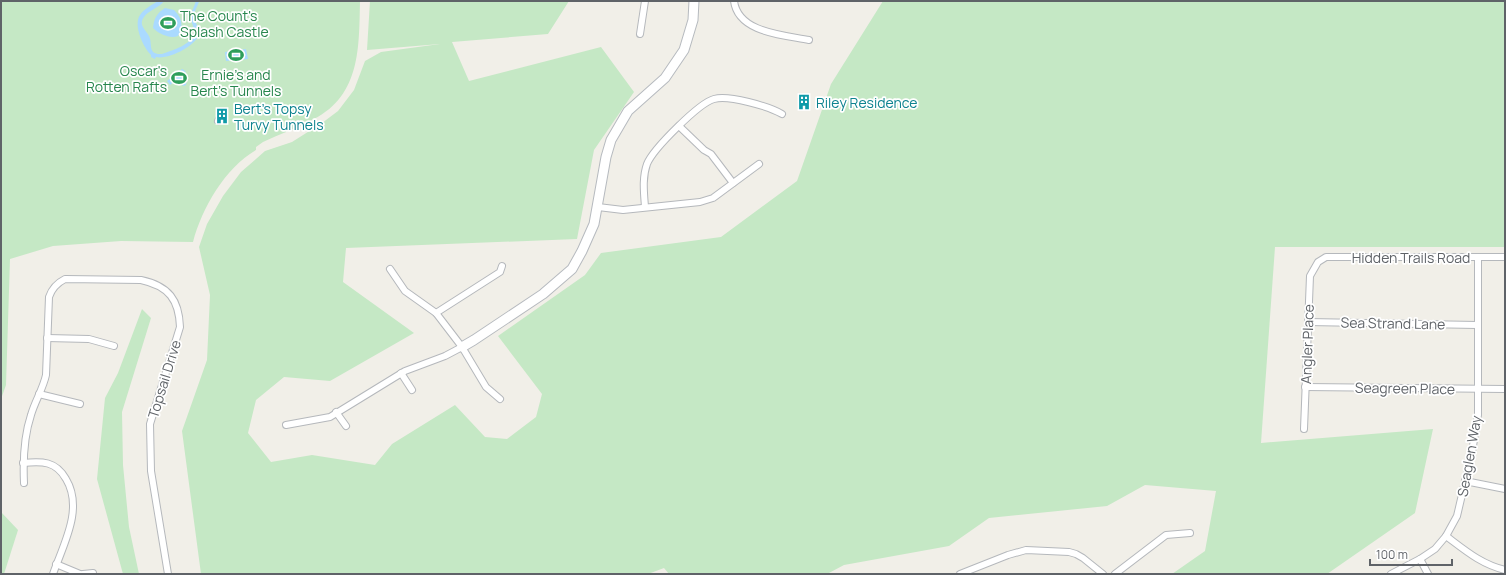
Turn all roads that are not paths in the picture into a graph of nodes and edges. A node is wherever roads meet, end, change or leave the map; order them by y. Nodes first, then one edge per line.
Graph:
1 (645, 1) edge
2 (694, 1) edge
3 (734, 1) edge
4 (640, 34) dead end
5 (809, 40) dead end
6 (782, 114) dead end
7 (679, 126) junction
8 (759, 164) dead end
9 (733, 183) junction
10 (598, 207) junction
11 (645, 207) junction
12 (1478, 257) junction
13 (1505, 257) edge
14 (1318, 262) joint
15 (502, 266) dead end
16 (390, 269) dead end
17 (436, 313) junction
18 (1308, 322) junction
19 (1477, 325) junction
20 (47, 338) junction
21 (114, 346) dead end
22 (462, 347) junction
23 (401, 373) junction
24 (1305, 387) junction
25 (1478, 388) junction
26 (1505, 389) edge
27 (412, 390) dead end
28 (39, 394) junction
29 (500, 399) dead end
30 (80, 404) dead end
31 (336, 412) junction
32 (286, 425) dead end
33 (346, 426) dead end
34 (1304, 428) dead end
35 (24, 463) junction
36 (1465, 481) junction
37 (24, 483) dead end
38 (1505, 489) edge
39 (1190, 533) dead end
40 (1446, 536) junction
41 (1420, 559) junction
42 (56, 564) junction
43 (1505, 570) edge
44 (93, 573) dead end
45 (53, 574) edge
46 (82, 574) edge
47 (168, 574) edge
48 (960, 574) edge
49 (1103, 574) edge
50 (1115, 574) edge
51 (1392, 574) edge
52 (1428, 574) edge

1 - 4 street
2 - 10 street
3 - 5 street
6 - 7 street
7 - 9 street
7 - 11 street
8 - 9 street
9 - 11 street
10 - 11 street
10 - 22 street
12 - 13 street, Hidden Trails Road
12 - 14 street, Hidden Trails Road
12 - 19 street, Seaglen Way
14 - 18 street, Angler Place
15 - 17 street
16 - 17 street
17 - 22 street
18 - 19 street, Sea Strand Lane
18 - 24 street, Angler Place
19 - 25 street, Seaglen Way
20 - 21 street
20 - 28 street
20 - 47 street, Topsail Drive
22 - 23 street
22 - 29 street
23 - 27 street
23 - 31 street
24 - 25 street, Seagreen Place
24 - 34 street, Angler Place
25 - 26 street, Seagreen Place
25 - 36 street, Seaglen Way
28 - 30 street
28 - 35 street
31 - 32 street
31 - 33 street
35 - 37 street
35 - 42 street
36 - 38 street
36 - 40 street, Seaglen Way
39 - 50 street
40 - 41 street, Seaglen Way
40 - 43 street
41 - 51 street, Seaglen Way
41 - 52 street
42 - 45 street
42 - 46 street
44 - 46 street
48 - 49 street

